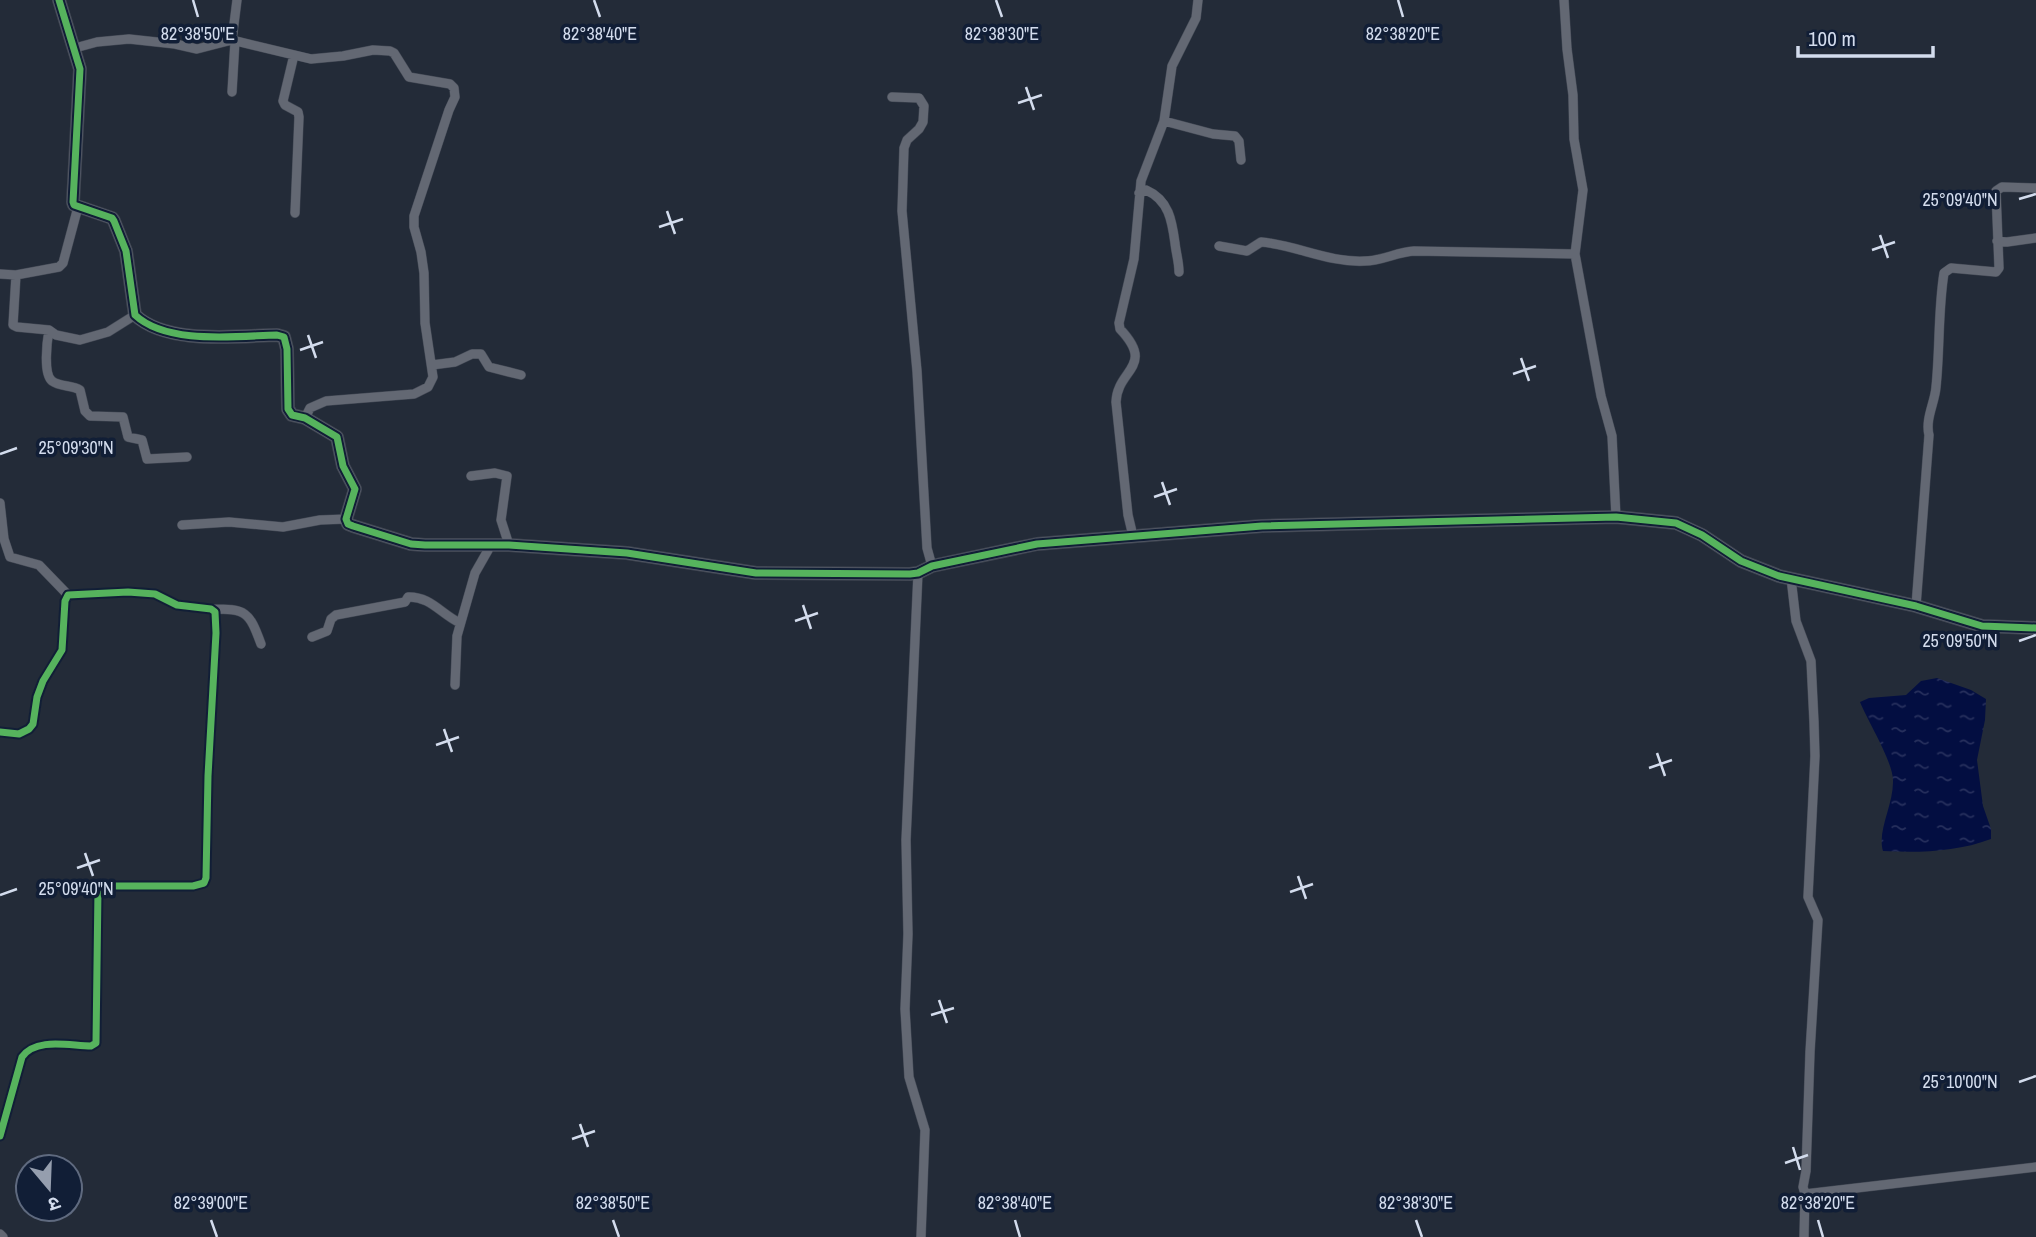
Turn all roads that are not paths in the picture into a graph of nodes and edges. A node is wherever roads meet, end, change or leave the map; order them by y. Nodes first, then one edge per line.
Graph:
1 (58, 0) edge
2 (237, 0) edge
3 (1198, 0) edge
4 (1564, 0) edge
5 (233, 41) junction
6 (75, 48) junction
7 (294, 55) junction
8 (232, 92) dead end
9 (892, 97) dead end
10 (1164, 121) junction
11 (1241, 160) dead end
12 (2036, 188) edge
13 (1139, 193) junction
14 (78, 207) junction
15 (295, 212) dead end
16 (2036, 238) edge
17 (1997, 241) junction
18 (1219, 246) dead end
19 (1575, 254) junction
20 (1179, 272) dead end
21 (0, 274) edge
22 (16, 275) junction
23 (135, 315) junction
24 (49, 330) junction
25 (432, 365) junction
26 (521, 375) dead end
27 (305, 418) junction
28 (187, 457) dead end
29 (471, 476) dead end
30 (0, 503) edge
31 (1616, 517) junction
32 (346, 519) junction
33 (182, 525) dead end
34 (1133, 536) junction
35 (491, 545) junction
36 (509, 545) junction
37 (932, 566) junction
38 (919, 573) junction
39 (1791, 578) junction
40 (68, 595) junction
41 (1916, 606) junction
42 (211, 610) junction
43 (460, 623) junction
44 (2036, 628) edge
45 (312, 637) dead end
46 (261, 644) dead end
47 (455, 685) dead end
48 (0, 732) edge
49 (0, 1136) edge
50 (2036, 1167) edge
51 (1805, 1195) junction
52 (921, 1237) edge
53 (1804, 1237) edge

1 - 6 street
2 - 5 street
3 - 10 street
4 - 19 street
5 - 6 street
5 - 7 street
5 - 8 street
6 - 14 street
7 - 15 street
7 - 25 street
9 - 37 street
10 - 11 street
10 - 13 street
12 - 17 street
13 - 20 street
13 - 34 street
14 - 22 street
14 - 23 street
16 - 17 street
17 - 41 street
18 - 19 street
19 - 31 street
21 - 22 street
22 - 24 street
23 - 24 street
23 - 27 street
24 - 28 street
25 - 26 street
25 - 27 street
27 - 32 street
29 - 36 street
30 - 40 street
31 - 34 street
31 - 39 street
32 - 33 street
32 - 35 street
34 - 37 street
35 - 36 street
35 - 43 street
36 - 38 street
37 - 38 street
38 - 52 street
39 - 41 street
39 - 51 street
40 - 42 street
40 - 48 street
41 - 44 street
42 - 46 street
42 - 49 street
43 - 45 street
43 - 47 street
50 - 51 street
51 - 53 street

